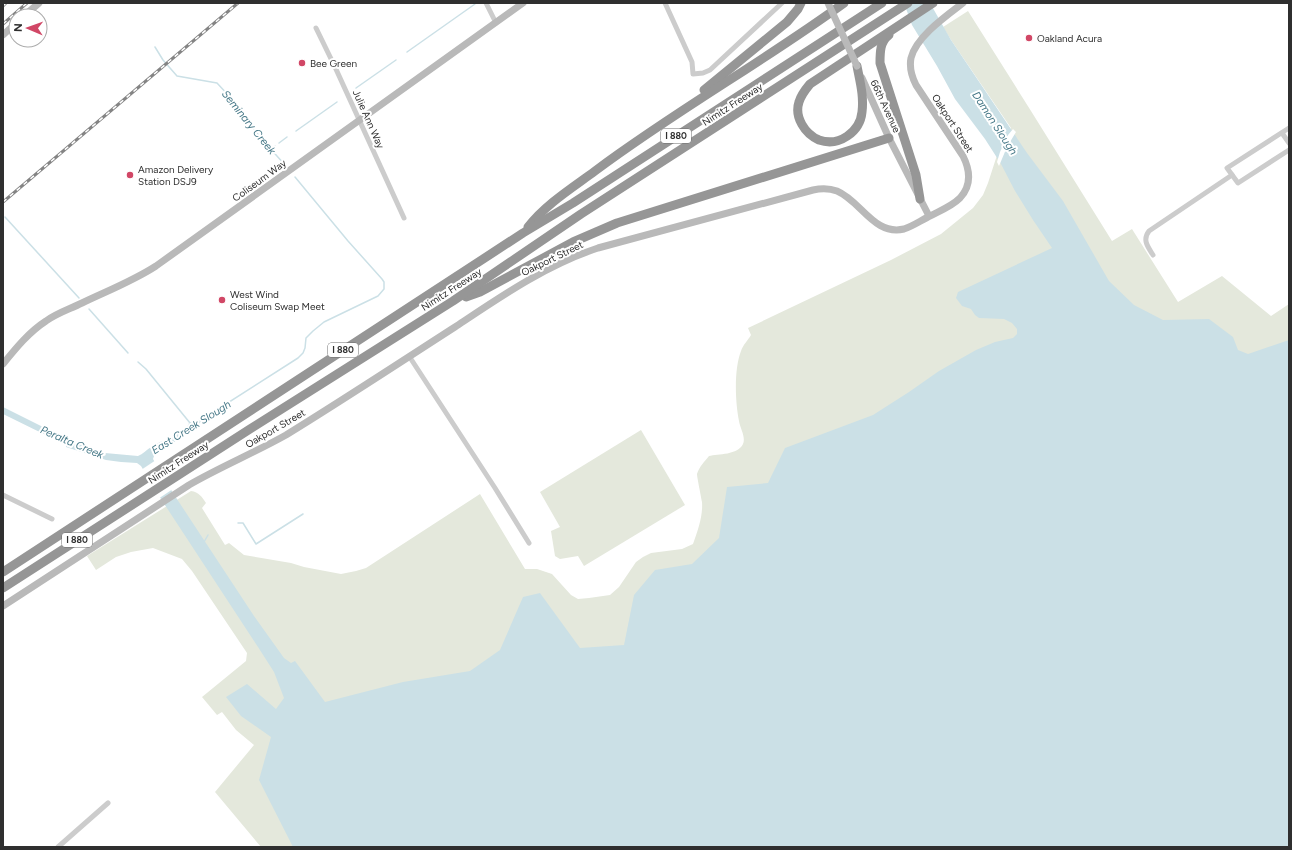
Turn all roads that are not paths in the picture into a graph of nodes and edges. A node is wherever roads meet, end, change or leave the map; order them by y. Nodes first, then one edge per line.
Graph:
1 (486, 3) edge
2 (523, 3) edge
3 (665, 3) edge
4 (782, 3) edge
5 (800, 3) edge
6 (828, 3) edge
7 (844, 3) edge
8 (882, 3) edge
9 (908, 3) edge
10 (933, 3) edge
11 (963, 3) edge
12 (496, 23) junction
13 (902, 24) junction
14 (316, 28) dead end
15 (857, 66) junction
16 (685, 109) junction
17 (360, 121) junction
18 (1289, 128) edge
19 (1282, 133) junction
20 (889, 138) junction
21 (1289, 143) edge
22 (1289, 150) edge
23 (1232, 175) junction
24 (920, 199) junction
25 (929, 216) junction
26 (404, 218) dead end
27 (523, 233) junction
28 (1153, 255) dead end
29 (453, 301) junction
30 (409, 356) junction
31 (3, 364) edge
32 (3, 495) edge
33 (52, 519) dead end
34 (529, 543) dead end
35 (3, 572) edge
36 (3, 588) edge
37 (3, 606) edge
38 (108, 803) dead end
39 (58, 847) edge

1 - 12 street
2 - 12 main road, Coliseum Way
3 - 4 street
5 - 16 highway
6 - 15 main road, 66th Avenue, bridge
7 - 16 highway
8 - 27 highway, Nimitz Freeway / I 880
9 - 29 highway, Nimitz Freeway / I 880
10 - 13 highway
11 - 25 main road, Oakport Street
12 - 17 main road, Coliseum Way
13 - 15 highway
13 - 24 highway
14 - 17 street, Julie Ann Way
15 - 20 main road, 66th Avenue
16 - 27 highway
17 - 26 street, Julie Ann Way
17 - 31 main road, Coliseum Way
18 - 19 street
19 - 21 street
19 - 23 street
20 - 24 main road, 66th Avenue
20 - 29 highway
22 - 23 street
23 - 28 street
24 - 25 main road, 66th Avenue
25 - 30 main road, Oakport Street
27 - 35 highway, Nimitz Freeway / I 880
29 - 36 highway, Nimitz Freeway / I 880
30 - 34 street
30 - 37 main road, Oakport Street
32 - 33 street
38 - 39 street

